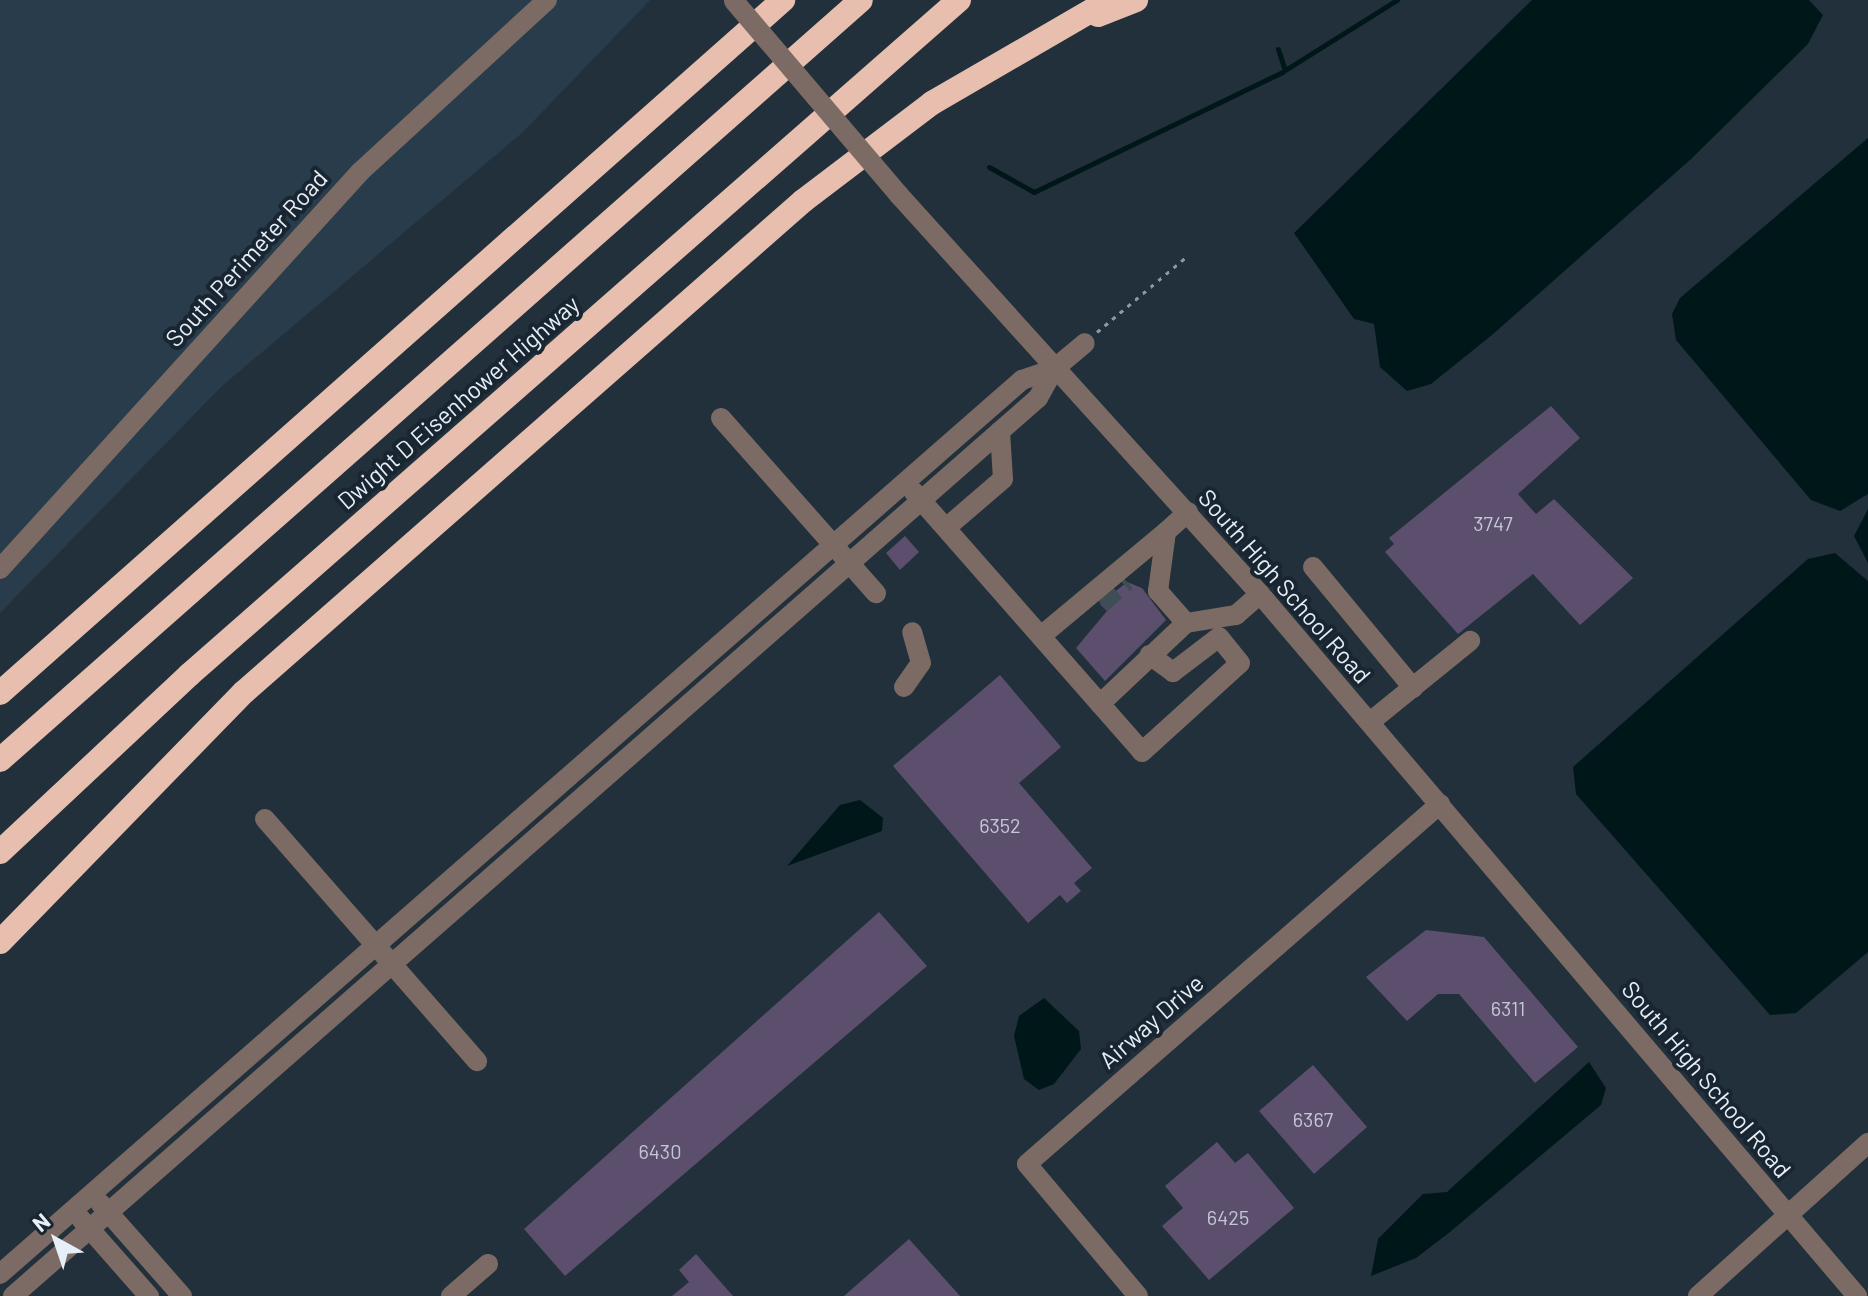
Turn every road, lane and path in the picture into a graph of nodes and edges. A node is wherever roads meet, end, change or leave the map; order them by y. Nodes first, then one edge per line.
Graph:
1 (547, 0) edge
2 (783, 0) edge
3 (861, 0) edge
4 (959, 0) edge
5 (1110, 0) edge
6 (1136, 0) edge
7 (733, 1) edge
8 (1019, 49) junction
9 (1186, 257) dead end
10 (1085, 343) joint
11 (1054, 369) junction
12 (721, 418) dead end
13 (1000, 431) junction
14 (905, 482) junction
15 (921, 501) junction
16 (1188, 512) junction
17 (946, 528) junction
18 (1166, 532) junction
19 (834, 545) junction
20 (1133, 554) junction
21 (850, 563) junction
22 (1313, 567) dead end
23 (0, 569) edge
24 (1126, 581) tunnel mouth
25 (876, 593) dead end
26 (1260, 594) junction
27 (1101, 604) tunnel mouth
28 (1068, 612) junction
29 (1186, 623) junction
30 (912, 632) dead end
31 (1041, 636) junction
32 (1470, 641) dead end
33 (1150, 655) junction
34 (904, 687) dead end
35 (1413, 688) junction
36 (0, 693) edge
37 (1100, 704) junction
38 (1370, 722) junction
39 (0, 760) edge
40 (1440, 804) junction
41 (265, 819) dead end
42 (0, 852) edge
43 (0, 942) edge
44 (375, 945) junction
45 (391, 964) junction
46 (477, 1061) dead end
47 (1868, 1143) edge
48 (92, 1193) junction
49 (73, 1210) junction
50 (109, 1212) junction
51 (1788, 1215) junction
52 (90, 1228) junction
53 (488, 1264) dead end
54 (0, 1274) edge
55 (13, 1296) edge
56 (149, 1296) edge
57 (182, 1296) edge
58 (451, 1296) edge
59 (1138, 1296) edge
60 (1698, 1296) edge
61 (1857, 1296) edge

1 - 23 street, South Perimeter Road
2 - 36 highway
3 - 39 highway, Dwight D Eisenhower Highway
4 - 42 highway, Dwight D Eisenhower Highway
5 - 8 highway
6 - 8 highway
7 - 11 street, South High School Road, bridge
8 - 43 highway
9 - 10 path
10 - 11 street
11 - 13 street
11 - 14 street
11 - 16 street, South High School Road
12 - 19 street
13 - 15 street
13 - 17 street
14 - 15 street
14 - 19 street
15 - 17 street
15 - 21 street
16 - 18 street
16 - 26 street, South High School Road
17 - 31 street
18 - 20 street
18 - 29 street
19 - 21 street
19 - 44 street
20 - 24 street
20 - 28 street
21 - 25 street
21 - 45 street
22 - 35 street
26 - 29 street
26 - 38 street, South High School Road
27 - 28 street
28 - 31 street
29 - 33 street
30 - 34 street
31 - 37 street
32 - 35 street
33 - 37 street
33 - 37 street
35 - 38 street
38 - 40 street, South High School Road
40 - 51 street, South High School Road
40 - 59 street, Airway Drive
41 - 44 street
44 - 45 street
44 - 48 street
45 - 46 street
45 - 50 street
47 - 51 street
48 - 49 street
48 - 50 street
49 - 52 street
49 - 54 street
50 - 52 street
50 - 57 street
51 - 60 street
51 - 61 street, South High School Road
52 - 55 street
52 - 56 street
53 - 58 street

